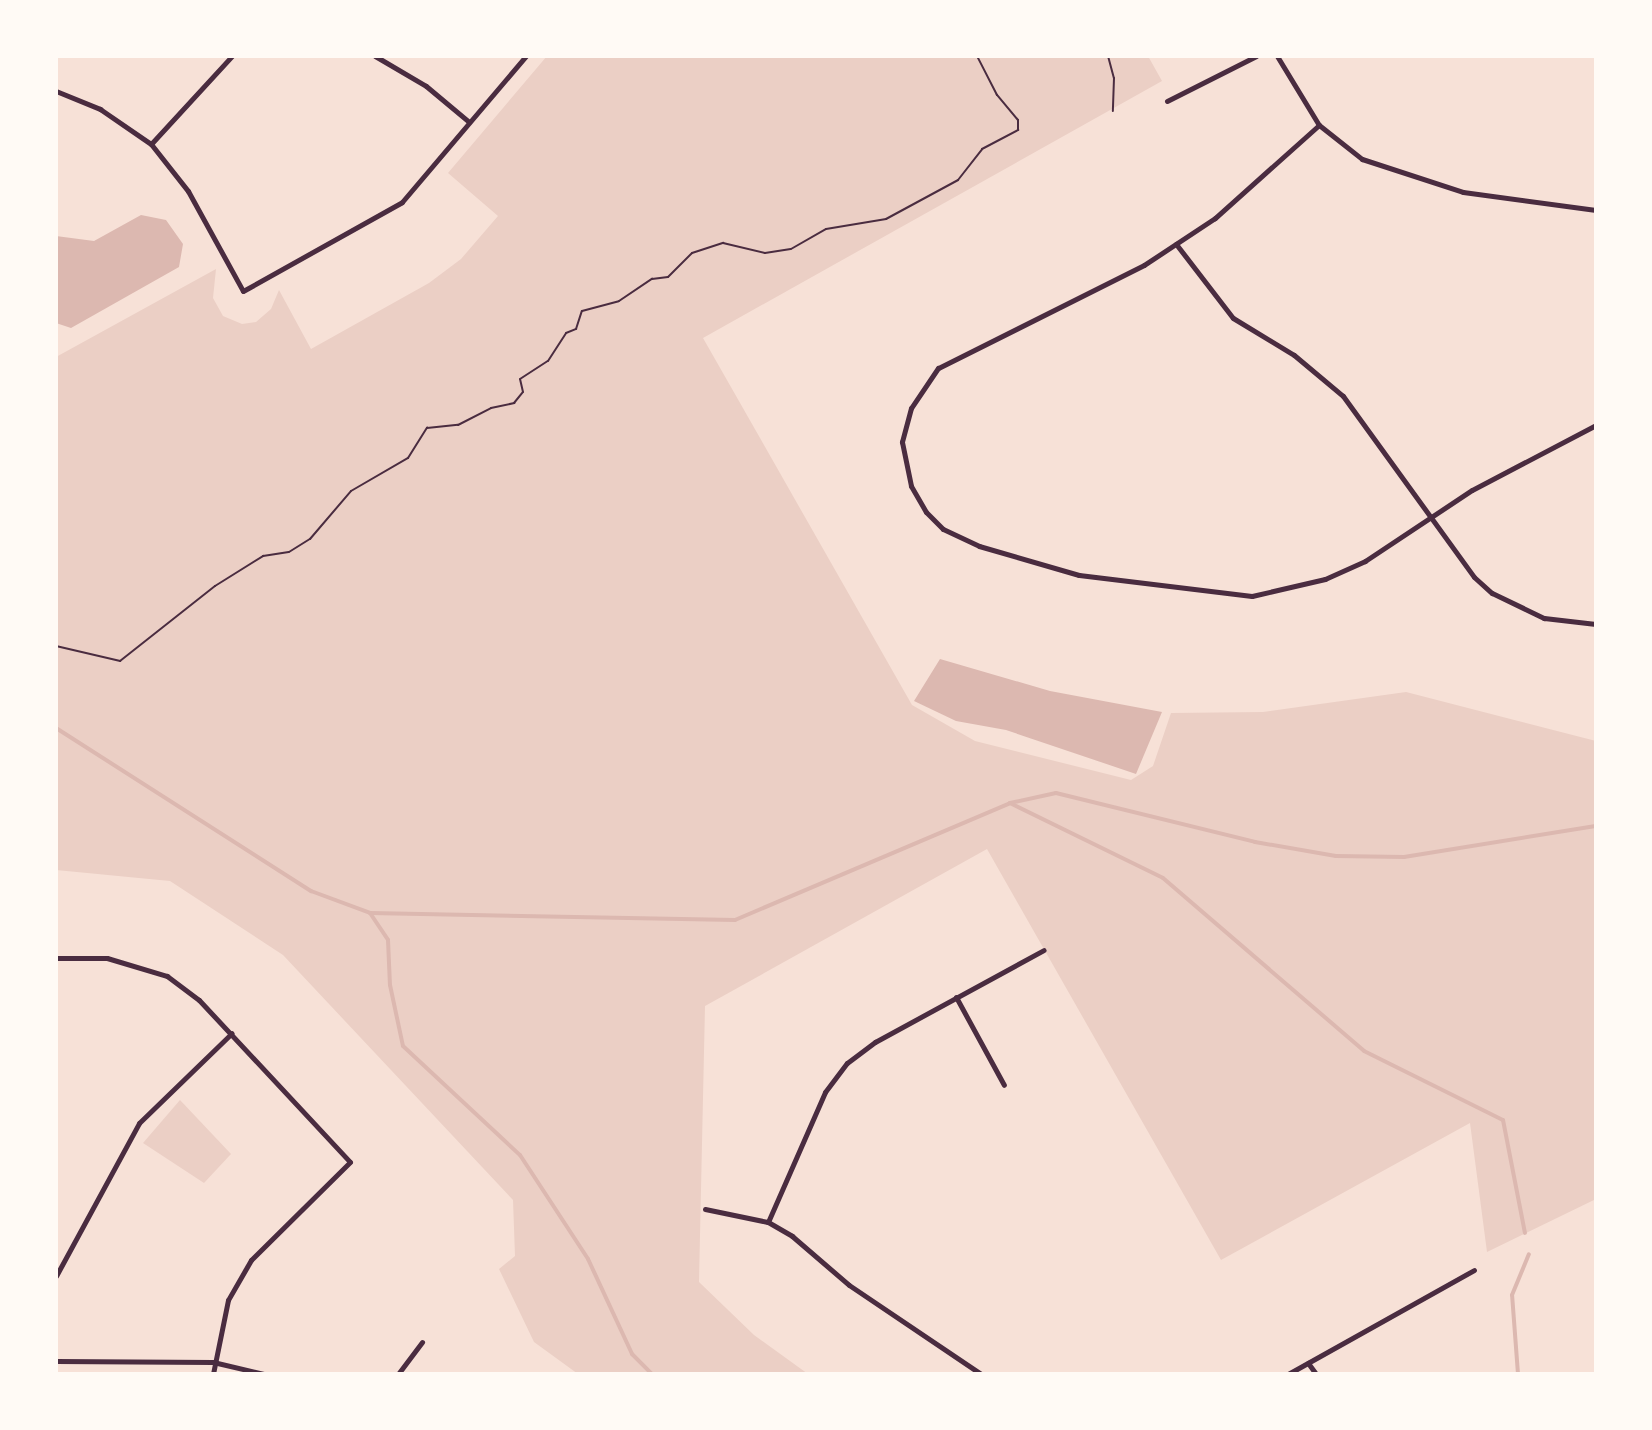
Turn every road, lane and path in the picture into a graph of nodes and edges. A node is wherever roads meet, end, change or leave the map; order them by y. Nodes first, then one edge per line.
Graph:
1 (232, 56) edge
2 (375, 56) edge
3 (526, 56) edge
4 (977, 56) edge
5 (1108, 56) edge
6 (1256, 56) edge
7 (1277, 56) edge
8 (56, 91) edge
9 (1167, 101) dead end
10 (1113, 111) dead end
11 (469, 122) junction
12 (1319, 125) junction
13 (151, 144) junction
14 (1596, 210) edge
15 (1176, 244) junction
16 (1596, 425) edge
17 (1429, 517) junction
18 (1596, 624) edge
19 (56, 646) edge
20 (1044, 950) dead end
21 (56, 958) edge
22 (956, 997) junction
23 (232, 1033) junction
24 (1004, 1085) dead end
25 (705, 1209) dead end
26 (768, 1222) junction
27 (1474, 1270) dead end
28 (56, 1276) edge
29 (422, 1342) dead end
30 (56, 1361) edge
31 (213, 1362) junction
32 (1308, 1363) junction
33 (213, 1374) edge
34 (264, 1374) edge
35 (398, 1374) edge
36 (981, 1374) edge
37 (1288, 1374) edge
38 (1316, 1374) edge

1 - 13 street
2 - 11 street
3 - 11 street
4 - 19 path
5 - 10 path
6 - 9 street
7 - 12 street
8 - 13 street
11 - 13 street
12 - 14 street
12 - 15 street
15 - 17 street
15 - 17 street
16 - 17 street
17 - 18 street
20 - 22 street
21 - 23 street
22 - 24 street
22 - 26 street
23 - 28 street
23 - 31 street
25 - 26 street
26 - 36 street
27 - 32 street
29 - 35 street
30 - 31 street
31 - 33 street
31 - 34 street
32 - 37 street
32 - 38 street

